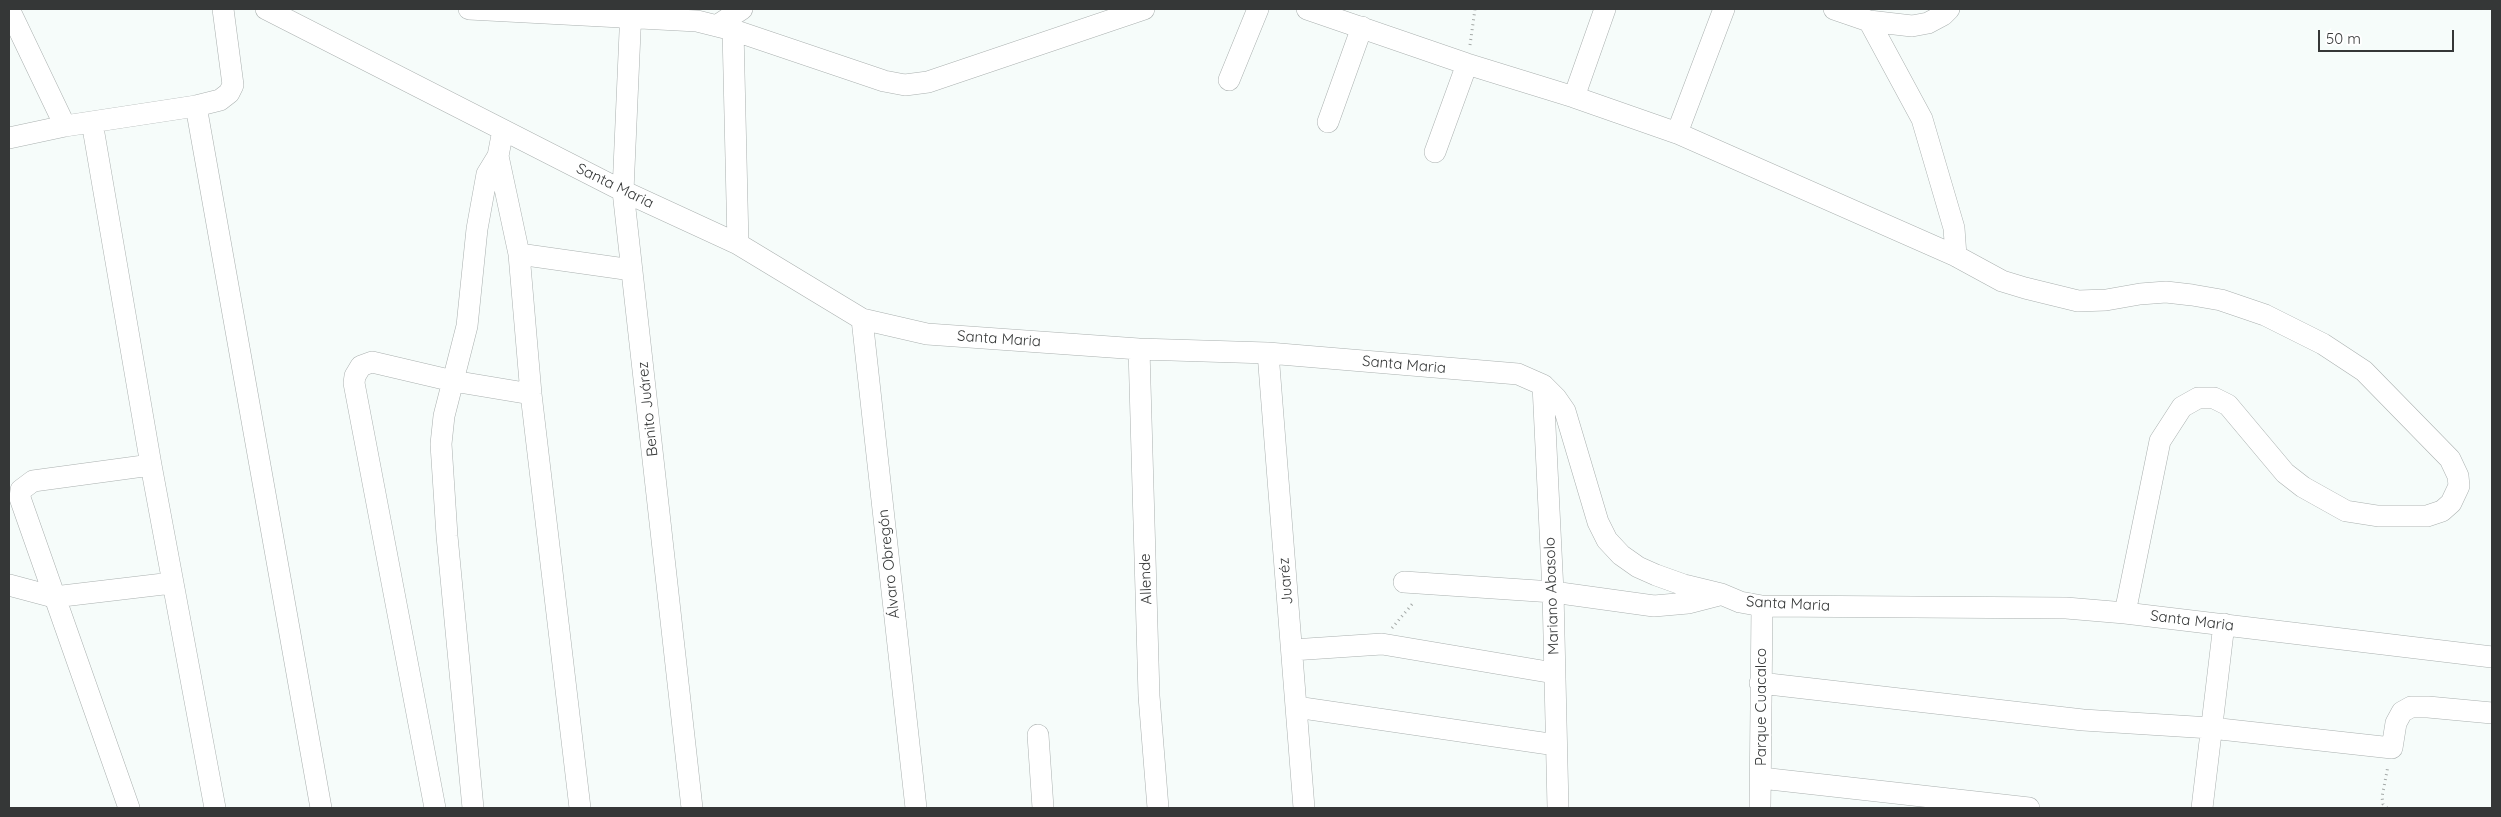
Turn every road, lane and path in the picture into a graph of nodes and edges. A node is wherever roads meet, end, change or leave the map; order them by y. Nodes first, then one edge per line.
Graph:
1 (9, 9) edge
2 (223, 9) edge
3 (266, 9) edge
4 (469, 9) edge
5 (742, 9) edge
6 (1144, 9) edge
7 (1258, 9) edge
8 (1307, 9) edge
9 (1475, 9) edge
10 (1605, 9) edge
11 (1724, 9) edge
12 (1834, 9) edge
13 (1948, 9) edge
14 (632, 13) edge
15 (1869, 21) junction
16 (1362, 27) junction
17 (725, 28) junction
18 (1467, 64) junction
19 (1229, 80) dead end
20 (1574, 97) junction
21 (196, 106) junction
22 (92, 122) junction
23 (1328, 122) dead end
24 (65, 126) junction
25 (503, 130) junction
26 (1677, 133) junction
27 (9, 138) edge
28 (1434, 152) dead end
29 (498, 156) junction
30 (623, 191) junction
31 (738, 244) junction
32 (519, 254) junction
33 (1956, 256) junction
34 (632, 270) junction
35 (862, 319) junction
36 (1139, 349) junction
37 (1268, 353) junction
38 (453, 381) junction
39 (1543, 385) junction
40 (531, 394) junction
41 (151, 464) junction
42 (15, 491) edge
43 (1404, 582) dead end
44 (172, 583) junction
45 (9, 585) edge
46 (1429, 585) junction
47 (1553, 592) junction
48 (1721, 594) junction
49 (54, 597) junction
50 (1762, 606) junction
51 (2125, 613) junction
52 (2224, 624) junction
53 (1382, 644) junction
54 (1292, 650) junction
55 (2492, 657) edge
56 (1554, 673) junction
57 (1760, 683) junction
58 (1296, 707) junction
59 (2492, 714) edge
60 (2211, 728) junction
61 (1038, 735) dead end
62 (1556, 745) junction
63 (2392, 748) junction
64 (1761, 778) junction
65 (129, 808) edge
66 (215, 808) edge
67 (321, 808) edge
68 (435, 808) edge
69 (473, 808) edge
70 (580, 808) edge
71 (692, 808) edge
72 (916, 808) edge
73 (1043, 808) edge
74 (1158, 808) edge
75 (1304, 808) edge
76 (1558, 808) edge
77 (1760, 808) edge
78 (2029, 808) edge
79 (2202, 808) edge
80 (2387, 808) edge

1 - 24 street
2 - 21 street
3 - 25 street, Santa Maria
4 - 14 street
5 - 17 street
6 - 17 street
7 - 19 street
8 - 16 street
9 - 18 path
10 - 20 street
11 - 26 street
12 - 15 street
13 - 15 street
14 - 17 street
14 - 30 street, Benito Juárez
15 - 33 street
16 - 18 street
16 - 23 street
17 - 31 street
18 - 20 street
18 - 28 street
20 - 26 street
21 - 22 street
21 - 67 street
22 - 24 street
22 - 41 street
24 - 27 street
25 - 29 street
25 - 30 street, Santa Maria
26 - 33 street
29 - 32 street
29 - 38 street
30 - 31 street, Santa Maria
30 - 34 street, Benito Juárez
31 - 35 street, Santa Maria
32 - 34 street
32 - 40 street
33 - 51 street
34 - 71 street, Benito Juárez
35 - 36 street, Santa Maria
35 - 72 street, Álvaro Obregón
36 - 37 street, Santa Maria
36 - 74 street, Allende
37 - 39 street, Santa Maria
37 - 54 street, Juaréz
38 - 40 street
38 - 68 street
38 - 69 street
39 - 47 street, Mariano Abasolo
39 - 48 street, Santa Maria
40 - 70 street
41 - 42 street
41 - 44 street
42 - 49 street
43 - 46 street
44 - 49 street
44 - 66 street
45 - 49 street
46 - 47 street
46 - 53 path
47 - 48 street
47 - 56 street, Mariano Abasolo
48 - 50 street, Santa Maria
49 - 65 street
50 - 51 street, Santa Maria
50 - 57 street, Parque Cuacalco
51 - 52 street, Santa Maria
52 - 55 street, Santa Maria
52 - 60 street
53 - 54 street
53 - 56 street
54 - 58 street, Juaréz
56 - 62 street, Mariano Abasolo
57 - 60 street
57 - 64 street, Parque Cuacalco
58 - 62 street
58 - 75 street, Juaréz
59 - 63 street
60 - 63 street
60 - 79 street
61 - 73 street
62 - 76 street, Mariano Abasolo
63 - 80 path
64 - 77 street, Parque Cuacalco
64 - 78 street

